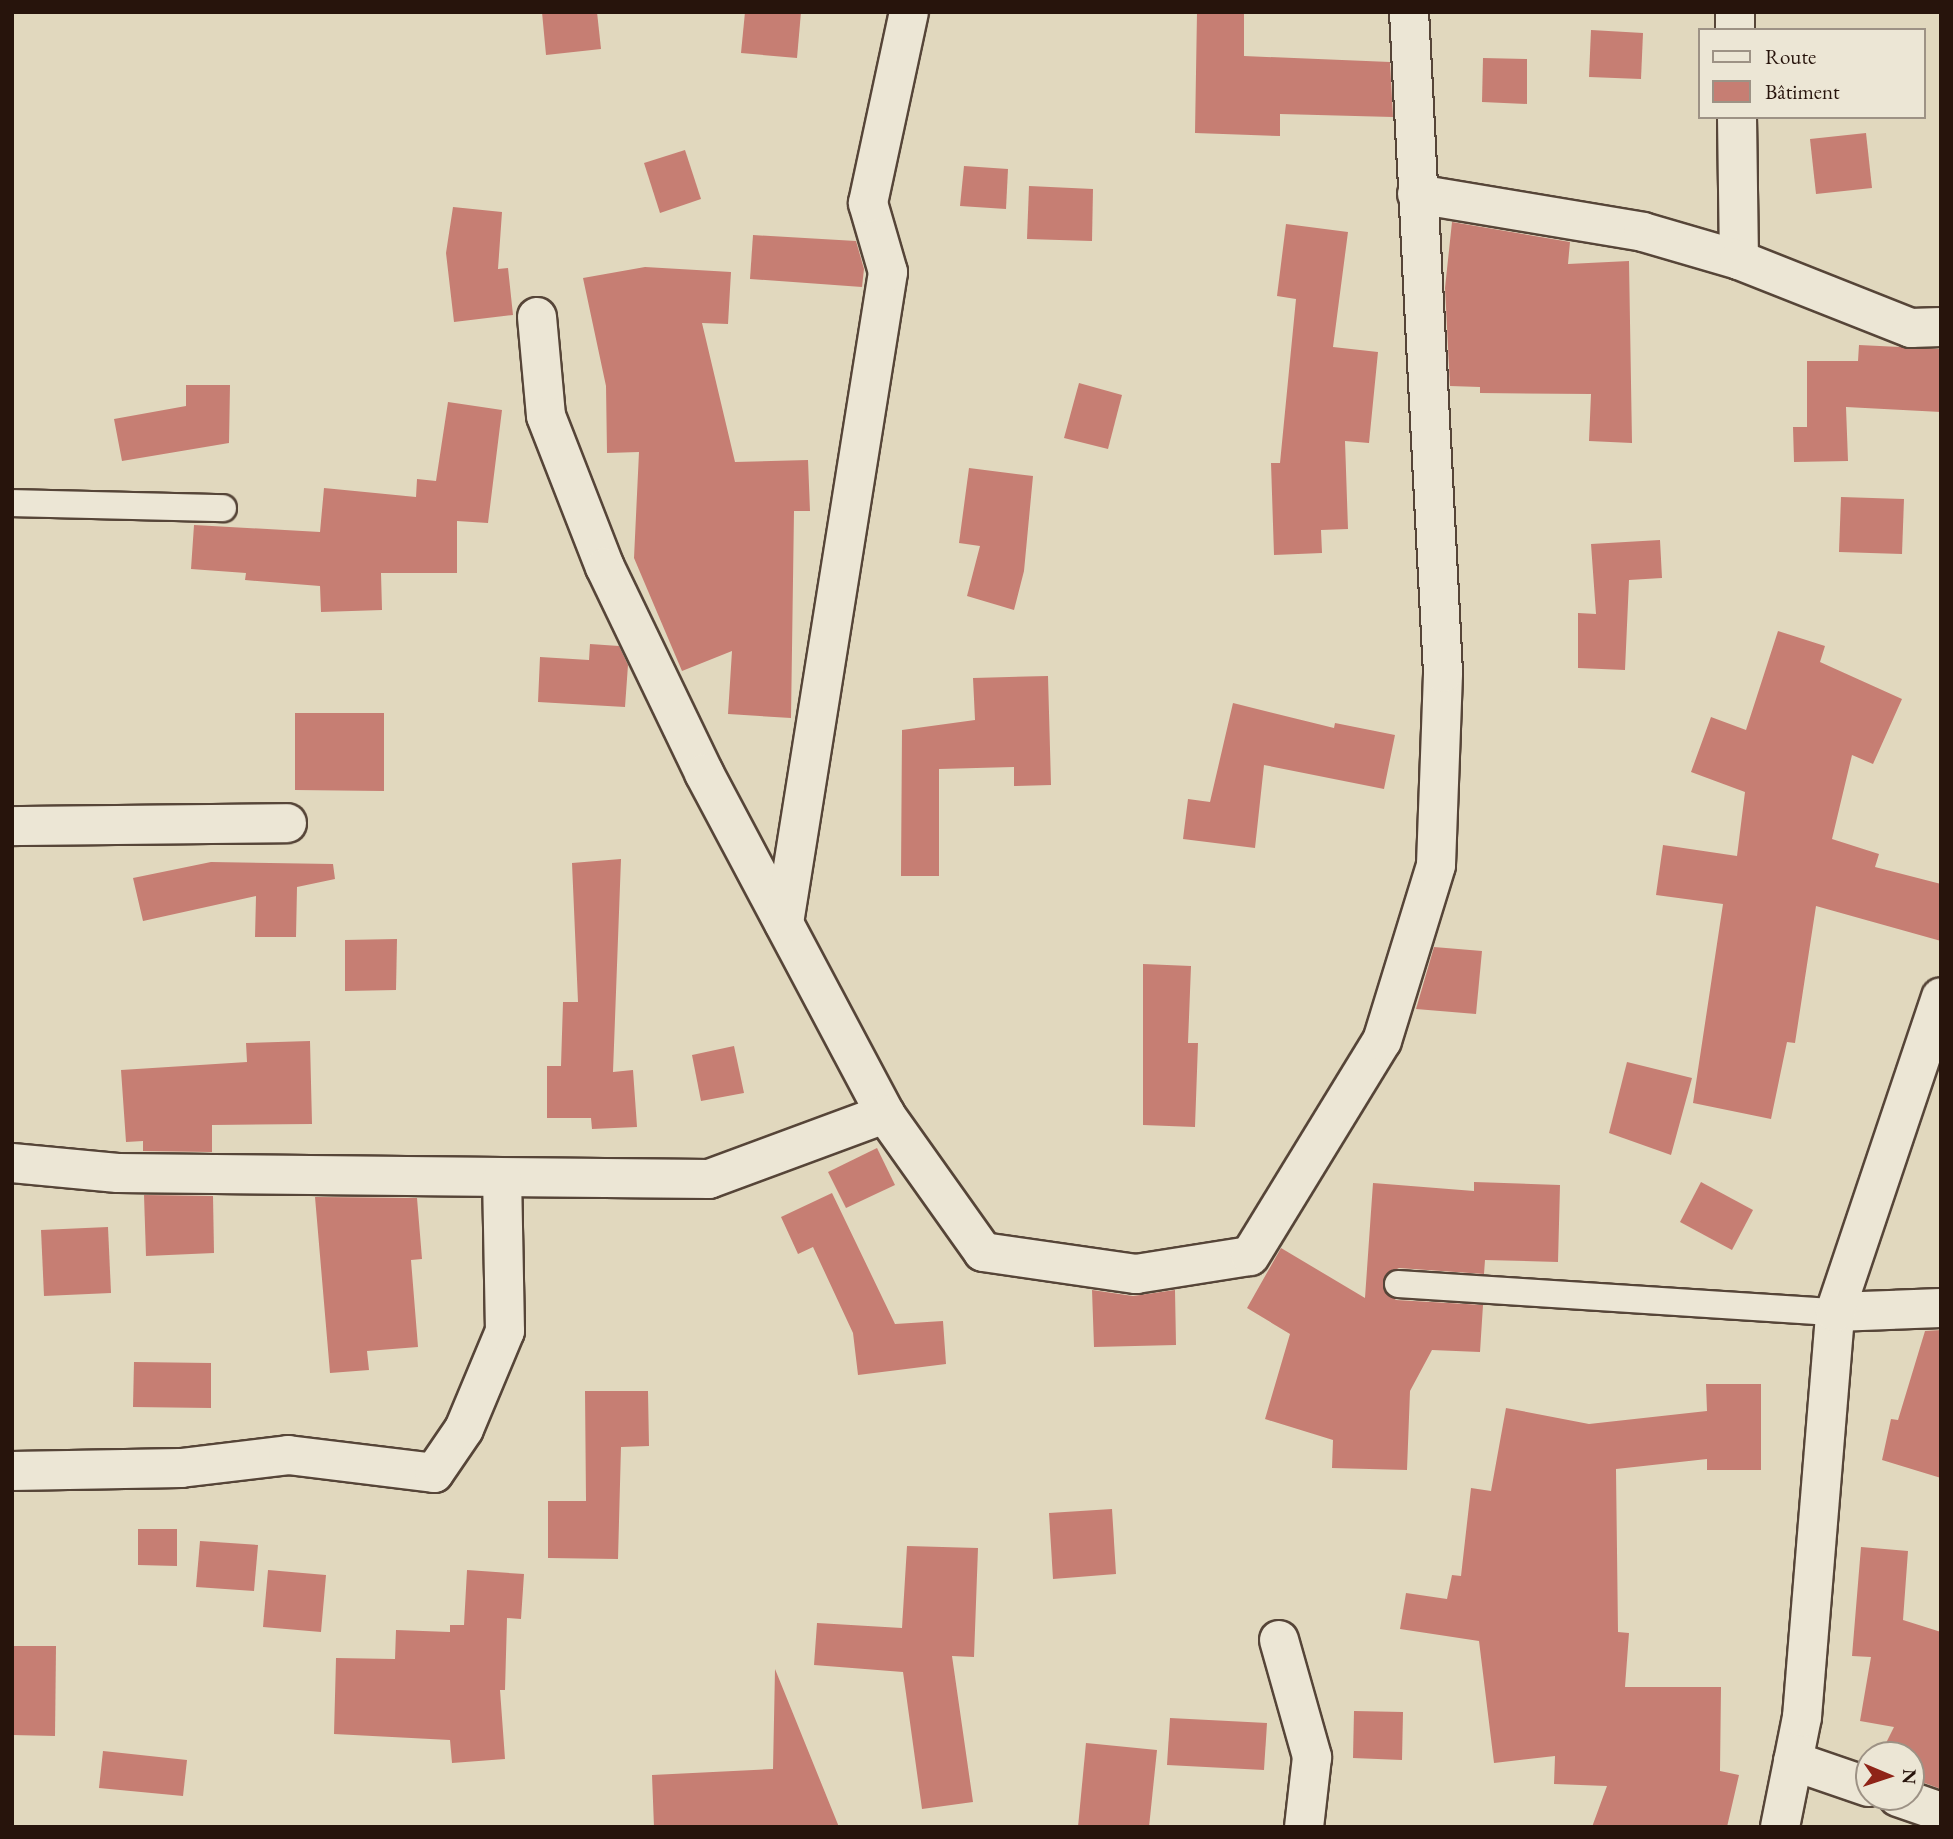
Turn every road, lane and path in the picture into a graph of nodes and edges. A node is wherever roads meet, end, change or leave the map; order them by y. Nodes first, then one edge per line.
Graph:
1 (909, 12) edge
2 (1409, 12) edge
3 (1737, 119) edge
4 (1418, 194) junction
5 (1740, 260) junction
6 (537, 317) dead end
7 (1941, 327) edge
8 (12, 503) edge
9 (223, 508) dead end
10 (287, 823) dead end
11 (12, 826) edge
12 (783, 923) junction
13 (1941, 997) edge
14 (885, 1114) junction
15 (12, 1163) edge
16 (502, 1179) junction
17 (1398, 1284) dead end
18 (1941, 1308) edge
19 (1835, 1312) junction
20 (12, 1471) edge
21 (1279, 1640) dead end
22 (1793, 1761) junction
23 (1855, 1782) edge
24 (1304, 1827) edge
25 (1780, 1827) edge

1 - 12 street
2 - 4 street
3 - 5 street
4 - 5 street
4 - 14 street
5 - 7 street
6 - 12 street
8 - 9 lane
10 - 11 street
12 - 14 street
13 - 19 street
14 - 16 street
15 - 16 street
16 - 20 street
17 - 19 lane
18 - 19 street
19 - 22 street
21 - 24 street
22 - 23 street
22 - 25 street

